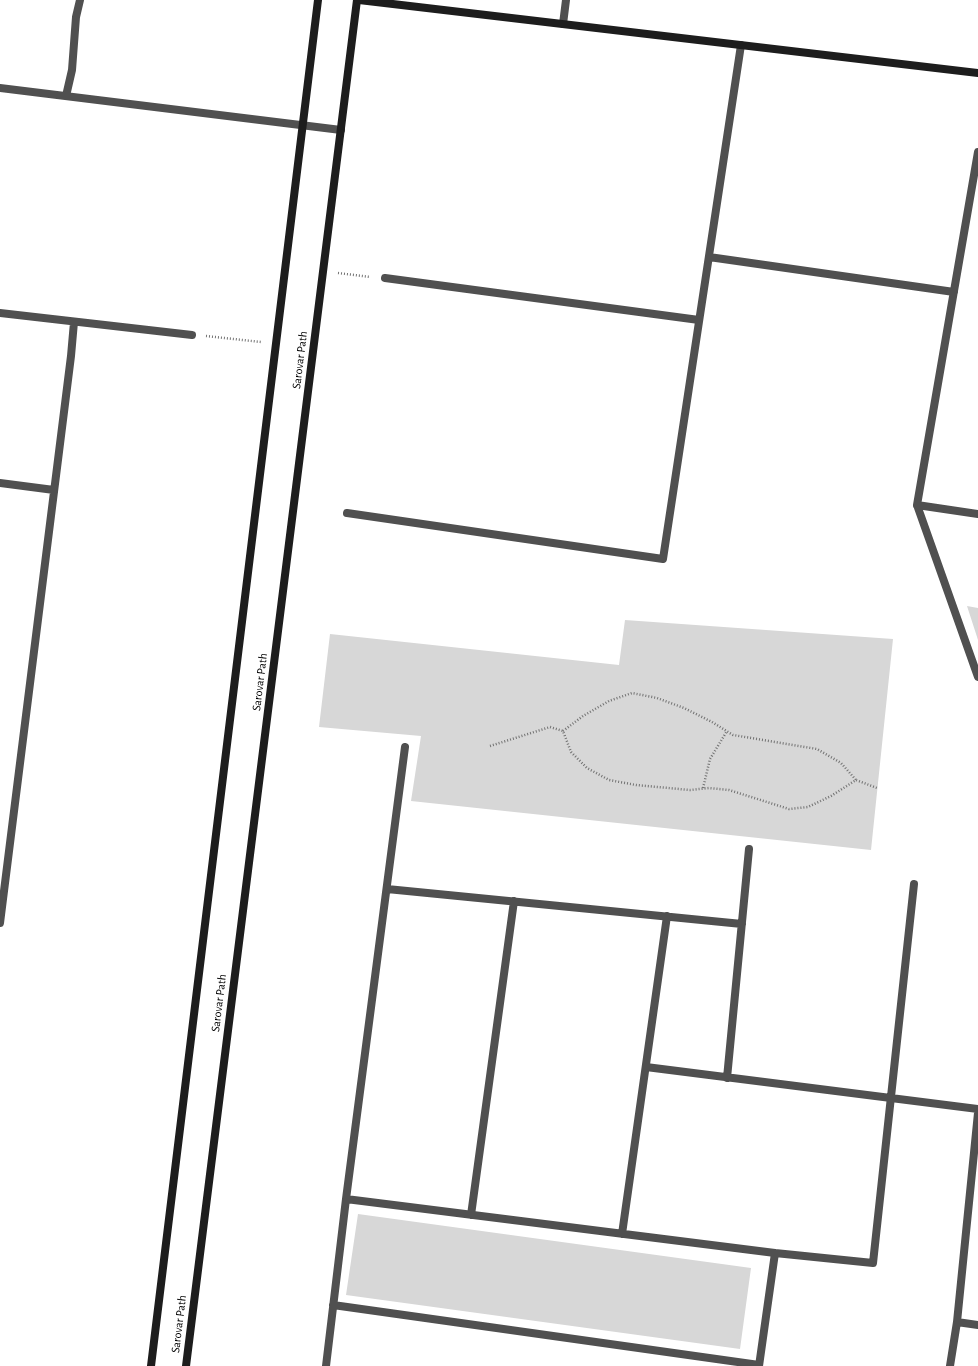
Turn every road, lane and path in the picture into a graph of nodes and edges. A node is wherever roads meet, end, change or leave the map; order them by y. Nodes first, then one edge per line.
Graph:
1 (80, 0) edge
2 (318, 0) edge
3 (358, 0) edge
4 (566, 0) edge
5 (563, 24) junction
6 (740, 45) junction
7 (978, 73) edge
8 (0, 88) edge
9 (66, 96) junction
10 (303, 126) junction
11 (341, 130) junction
12 (978, 152) edge
13 (709, 257) junction
14 (323, 271) junction
15 (385, 278) joint
16 (954, 292) junction
17 (0, 313) edge
18 (699, 320) junction
19 (74, 322) junction
20 (192, 335) joint
21 (276, 344) junction
22 (0, 483) edge
23 (54, 490) junction
24 (917, 505) junction
25 (347, 513) dead end
26 (978, 514) edge
27 (978, 677) edge
28 (563, 731) junction
29 (727, 731) junction
30 (490, 746) dead end
31 (405, 747) dead end
32 (856, 780) junction
33 (703, 788) junction
34 (877, 788) dead end
35 (749, 849) dead end
36 (914, 884) dead end
37 (387, 889) junction
38 (514, 901) junction
39 (667, 916) junction
40 (0, 924) edge
41 (742, 924) junction
42 (646, 1067) junction
43 (727, 1078) junction
44 (890, 1098) junction
45 (978, 1109) edge
46 (978, 1113) edge
47 (346, 1199) junction
48 (471, 1215) junction
49 (622, 1234) junction
50 (775, 1253) junction
51 (332, 1305) junction
52 (957, 1322) junction
53 (978, 1325) edge
54 (151, 1366) edge
55 (186, 1366) edge
56 (326, 1366) edge
57 (759, 1366) edge
58 (950, 1366) edge

1 - 9 street
2 - 10 main road, Sarovar Path
3 - 5 main road
3 - 11 main road, Sarovar Path
4 - 5 street
5 - 6 main road
6 - 7 main road
6 - 13 street
8 - 9 street
9 - 10 street
10 - 11 street
10 - 21 main road, Sarovar Path
11 - 14 main road, Sarovar Path
12 - 16 street
13 - 16 street
13 - 18 street
14 - 15 path
14 - 55 main road, Sarovar Path
15 - 18 street
16 - 24 street
17 - 19 street
18 - 25 street
19 - 20 street
19 - 23 street
20 - 21 path
21 - 54 main road, Sarovar Path
22 - 23 street
23 - 40 street
24 - 26 street
24 - 27 street
28 - 29 path
28 - 30 path
28 - 33 path
29 - 32 path
29 - 33 path
31 - 37 street
32 - 33 path
32 - 34 path
35 - 41 street
36 - 44 street
37 - 38 street
37 - 47 street
38 - 39 street
38 - 48 street
39 - 41 street
39 - 42 street
41 - 43 street
42 - 43 street
42 - 49 street
43 - 44 street
44 - 45 street
44 - 50 street
46 - 52 street
47 - 48 street
47 - 51 street
48 - 49 street
49 - 50 street
50 - 57 street
51 - 56 street
51 - 57 street
52 - 53 street
52 - 58 street

